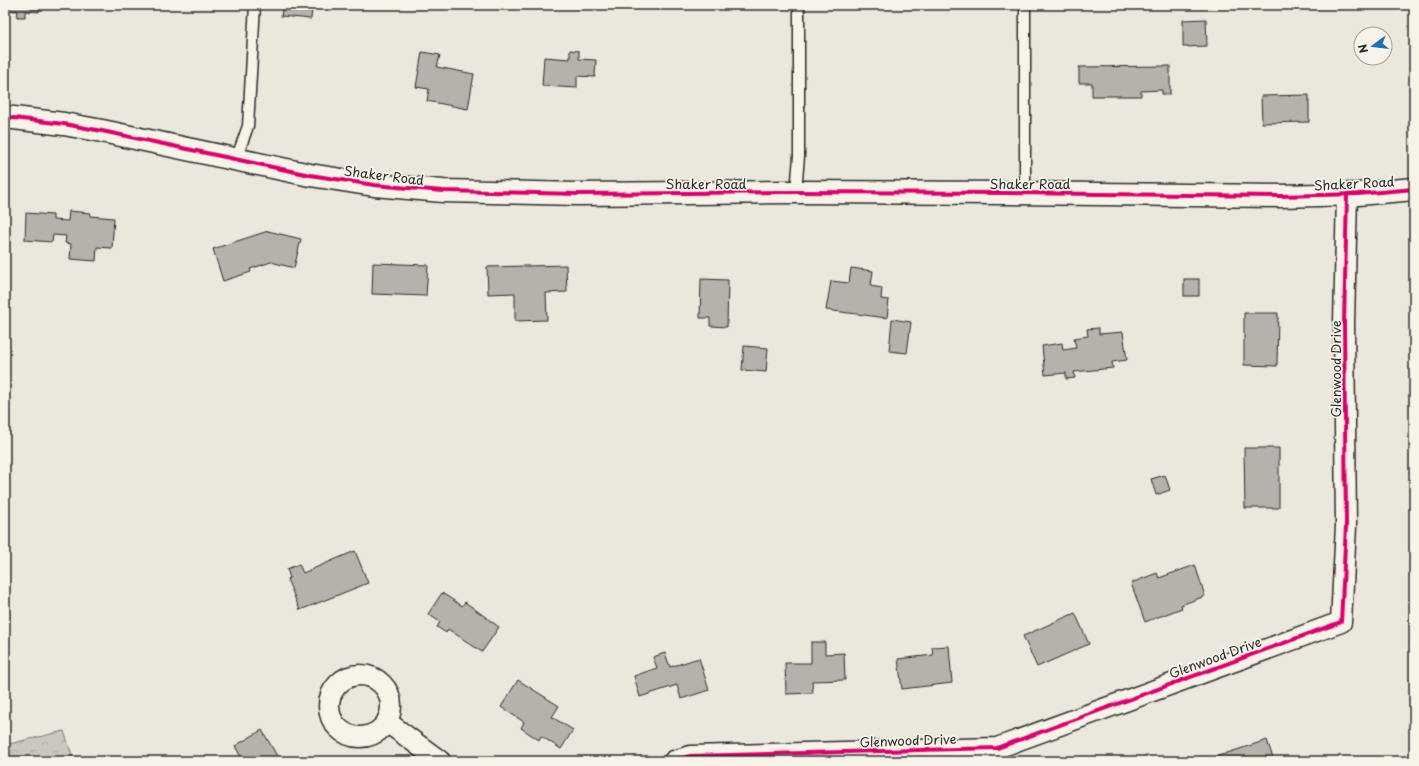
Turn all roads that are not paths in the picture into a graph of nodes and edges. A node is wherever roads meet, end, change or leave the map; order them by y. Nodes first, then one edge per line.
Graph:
1 (255, 5) edge
2 (799, 5) edge
3 (1026, 5) edge
4 (5, 117) edge
5 (236, 160) junction
6 (1414, 189) edge
7 (796, 192) junction
8 (1025, 193) junction
9 (1347, 194) junction
10 (387, 722) dead end
11 (999, 754) edge
12 (440, 761) edge
13 (674, 761) edge

1 - 5 lane
2 - 7 lane
3 - 8 lane
4 - 5 street, Shaker Road
5 - 7 street, Shaker Road
6 - 9 street, Shaker Road
7 - 8 street, Shaker Road
8 - 9 street, Shaker Road
9 - 11 street, Glenwood Drive
10 - 12 street
11 - 13 street, Glenwood Drive

